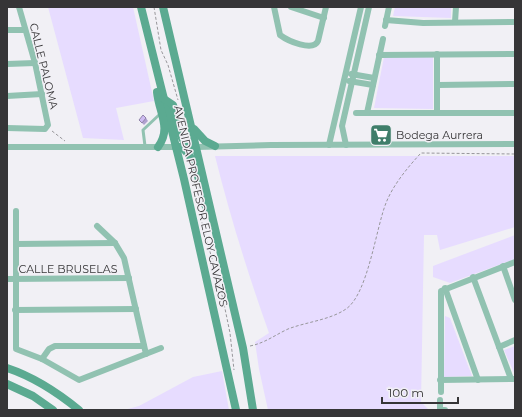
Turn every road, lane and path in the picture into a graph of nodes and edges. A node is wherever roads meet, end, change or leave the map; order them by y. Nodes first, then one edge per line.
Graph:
1 (19, 7) edge
2 (141, 7) edge
3 (154, 7) edge
4 (163, 7) edge
5 (274, 7) edge
6 (291, 7) edge
7 (326, 7) edge
8 (361, 7) edge
9 (369, 7) edge
10 (389, 7) edge
11 (456, 7) edge
12 (324, 18) junction
13 (455, 22) junction
14 (515, 22) edge
15 (7, 30) edge
16 (25, 30) junction
17 (383, 39) dead end
18 (437, 54) junction
19 (515, 54) edge
20 (379, 55) junction
21 (35, 63) junction
22 (7, 64) edge
23 (345, 73) junction
24 (354, 74) junction
25 (374, 78) junction
26 (344, 79) junction
27 (160, 81) junction
28 (352, 81) junction
29 (515, 84) edge
30 (373, 85) junction
31 (438, 85) junction
32 (42, 94) junction
33 (7, 96) edge
34 (164, 99) junction
35 (179, 105) dead end
36 (437, 112) junction
37 (161, 113) junction
38 (356, 113) dead end
39 (515, 113) edge
40 (367, 114) junction
41 (191, 126) junction
42 (7, 128) edge
43 (46, 129) junction
44 (515, 144) edge
45 (329, 145) junction
46 (346, 145) junction
47 (145, 146) junction
48 (215, 146) junction
49 (7, 147) edge
50 (74, 147) junction
51 (158, 147) junction
52 (176, 147) junction
53 (197, 148) junction
54 (189, 153) junction
55 (515, 154) edge
56 (195, 168) junction
57 (183, 173) junction
58 (198, 209) dead end
59 (16, 211) dead end
60 (213, 217) junction
61 (97, 226) dead end
62 (115, 242) junction
63 (16, 244) junction
64 (515, 262) edge
65 (503, 266) junction
66 (128, 278) junction
67 (473, 278) junction
68 (7, 279) edge
69 (16, 279) junction
70 (443, 289) junction
71 (515, 300) edge
72 (136, 309) junction
73 (15, 310) junction
74 (515, 340) edge
75 (144, 346) junction
76 (499, 347) junction
77 (161, 348) dead end
78 (243, 348) junction
79 (146, 354) junction
80 (42, 359) junction
81 (7, 368) edge
82 (235, 375) dead end
83 (513, 379) edge
84 (440, 380) junction
85 (478, 380) junction
86 (7, 384) edge
87 (441, 392) dead end
88 (440, 400) dead end
89 (53, 410) edge
90 (79, 410) edge
91 (236, 410) edge
92 (253, 410) edge
93 (446, 410) edge

1 - 16 street, CALLE PALOMA
2 - 27 main road, AVENIDA PROFESOR ELOY CAVAZOS
3 - 35 path
4 - 41 main road, AVENIDA PROFESOR ELOY CAVAZOS
5 - 12 street
6 - 12 street
7 - 12 street
8 - 23 street
9 - 24 street
10 - 13 street
11 - 13 street
13 - 14 street
15 - 16 street
16 - 21 street, CALLE PALOMA
17 - 20 street
18 - 19 street
18 - 20 street
18 - 31 street
20 - 25 street
21 - 22 street
21 - 32 street, CALLE PALOMA
23 - 24 street
23 - 26 street
24 - 25 street
24 - 28 street
25 - 30 street
26 - 28 street
26 - 45 street
27 - 34 main road, AVENIDA PROFESOR ELOY CAVAZOS
27 - 37 main road
28 - 30 street
28 - 46 street
29 - 31 street
30 - 40 street
31 - 36 street
32 - 33 street
32 - 43 street, CALLE PALOMA
34 - 52 main road, AVENIDA PROFESOR ELOY CAVAZOS
34 - 53 main road
36 - 39 street
36 - 40 street
37 - 47 lane
37 - 51 main road
38 - 40 street
41 - 48 main road
41 - 53 main road, AVENIDA PROFESOR ELOY CAVAZOS
42 - 43 street
43 - 50 path
44 - 46 street
45 - 46 street
45 - 48 street
47 - 50 street
47 - 51 street
48 - 53 street
49 - 50 street
51 - 52 street
52 - 54 main road
52 - 57 main road, AVENIDA PROFESOR ELOY CAVAZOS
53 - 54 main road
53 - 60 main road, AVENIDA PROFESOR ELOY CAVAZOS
54 - 56 main road
54 - 57 main road
55 - 78 path
56 - 57 main road
56 - 60 main road
57 - 91 main road, AVENIDA PROFESOR ELOY CAVAZOS
58 - 82 path
59 - 63 street
60 - 78 main road, AVENIDA PROFESOR ELOY CAVAZOS
61 - 62 street
62 - 63 street
62 - 66 street
63 - 69 street
64 - 65 street
65 - 67 street
65 - 71 street
66 - 69 street, CALLE BRUSELAS
66 - 72 street
67 - 70 street
67 - 76 street
68 - 69 street, CALLE BRUSELAS
69 - 73 street
70 - 84 street
70 - 85 street
72 - 73 street
72 - 75 street
73 - 80 street
74 - 76 street
75 - 79 street
75 - 80 street
76 - 83 street
77 - 79 street
78 - 92 main road, AVENIDA PROFESOR ELOY CAVAZOS
79 - 80 street
81 - 90 main road
83 - 85 street
84 - 85 street
84 - 87 street
86 - 89 main road
88 - 93 street

